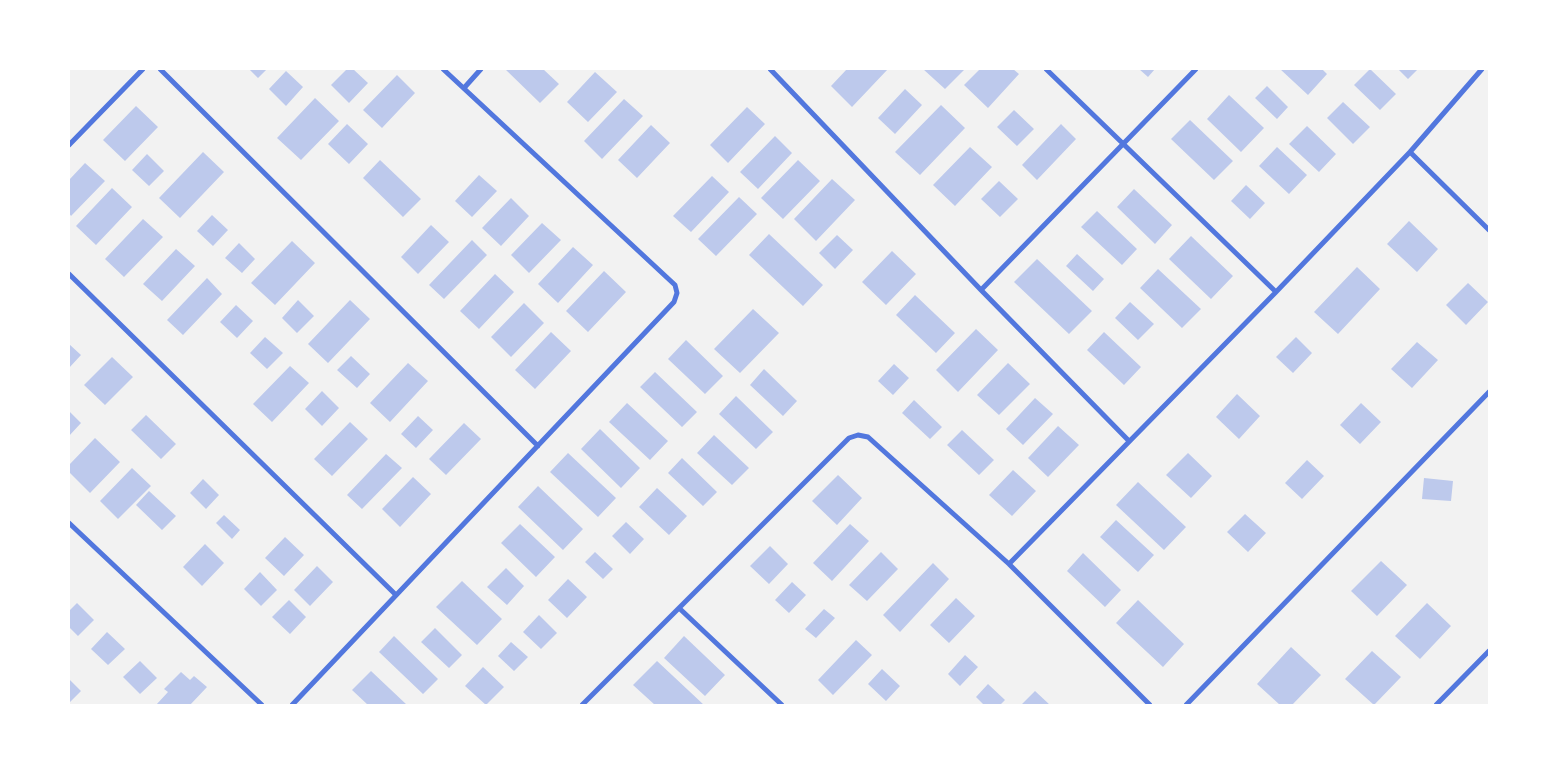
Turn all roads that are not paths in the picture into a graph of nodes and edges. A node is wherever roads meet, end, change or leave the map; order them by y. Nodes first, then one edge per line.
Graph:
1 (143, 69) edge
2 (160, 69) edge
3 (443, 69) edge
4 (482, 69) edge
5 (770, 69) edge
6 (1046, 69) edge
7 (1196, 69) edge
8 (1482, 69) edge
9 (464, 88) junction
10 (69, 144) edge
11 (1123, 144) junction
12 (1410, 152) junction
13 (1489, 230) edge
14 (69, 274) edge
15 (981, 290) junction
16 (1276, 292) junction
17 (1489, 392) edge
18 (1129, 441) junction
19 (538, 446) junction
20 (69, 523) edge
21 (1009, 564) junction
22 (396, 596) junction
23 (679, 608) junction
24 (1489, 651) edge
25 (262, 705) edge
26 (292, 705) edge
27 (582, 705) edge
28 (782, 705) edge
29 (1150, 705) edge
30 (1186, 705) edge
31 (1436, 705) edge

1 - 10 street
2 - 19 street
3 - 9 street
4 - 9 street
5 - 15 street
6 - 11 street
7 - 11 street
8 - 12 street
9 - 19 street
11 - 15 street
11 - 16 street
12 - 13 street
12 - 16 street
14 - 22 street
15 - 18 street
16 - 18 street
17 - 30 street
18 - 21 street
19 - 22 street
20 - 25 street
21 - 23 street
21 - 29 street
22 - 26 street
23 - 27 street
23 - 28 street
24 - 31 street

